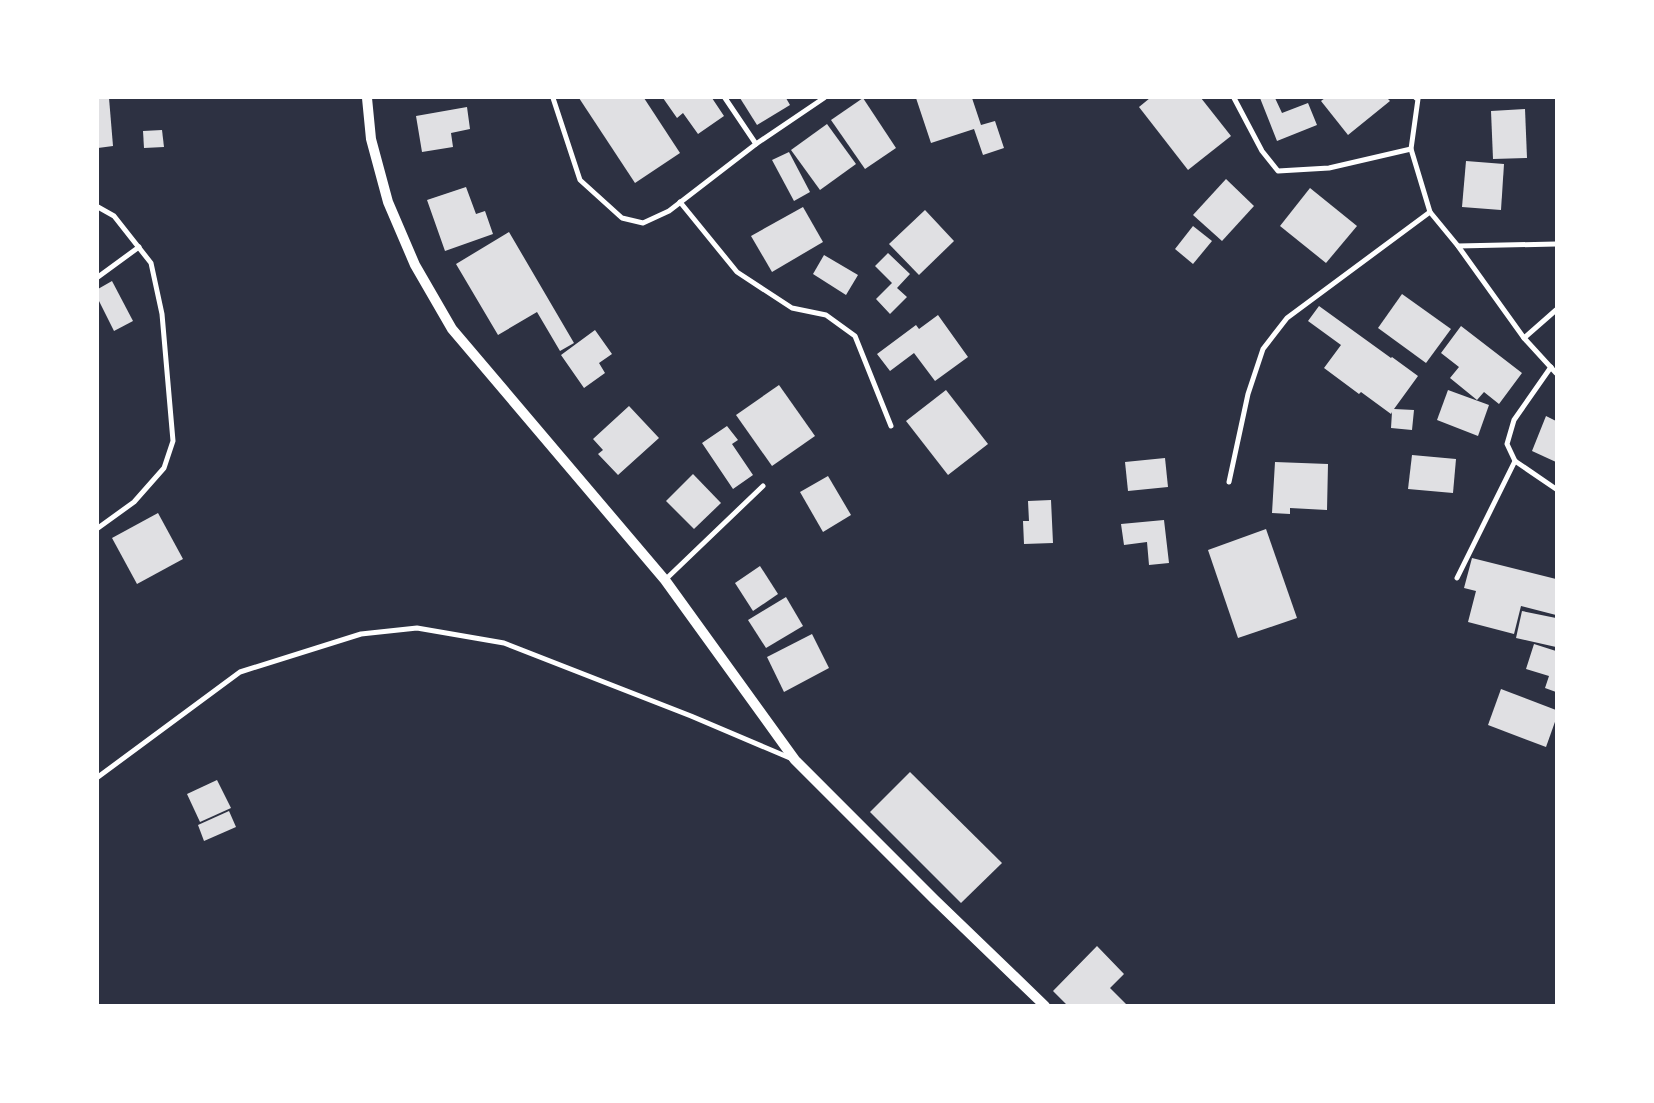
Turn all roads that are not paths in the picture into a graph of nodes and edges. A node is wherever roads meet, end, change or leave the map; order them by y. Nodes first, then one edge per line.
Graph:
1 (366, 98) edge
2 (553, 98) edge
3 (725, 98) edge
4 (824, 98) edge
5 (1234, 98) edge
6 (1417, 98) edge
7 (756, 144) junction
8 (1411, 149) junction
9 (680, 202) junction
10 (98, 207) edge
11 (1430, 212) junction
12 (1556, 244) edge
13 (1458, 246) junction
14 (139, 248) junction
15 (98, 277) edge
16 (1556, 310) edge
17 (1524, 338) junction
18 (1551, 368) junction
19 (1556, 373) edge
20 (892, 426) dead end
21 (1515, 461) junction
22 (1229, 482) dead end
23 (763, 486) dead end
24 (1556, 490) edge
25 (98, 528) edge
26 (1457, 578) dead end
27 (665, 580) junction
28 (795, 760) junction
29 (98, 777) edge
30 (1045, 1006) edge

1 - 27 main road
2 - 9 street
3 - 7 street
4 - 7 street
5 - 8 street
6 - 8 street
7 - 9 street
8 - 11 street
9 - 20 street
10 - 14 street
11 - 13 street
11 - 22 street
12 - 13 street
13 - 17 street
14 - 15 street
14 - 25 street
16 - 17 street
17 - 18 street
18 - 19 street
18 - 21 street
21 - 24 street
21 - 26 street
23 - 27 street
27 - 28 main road
28 - 29 street
28 - 30 main road

